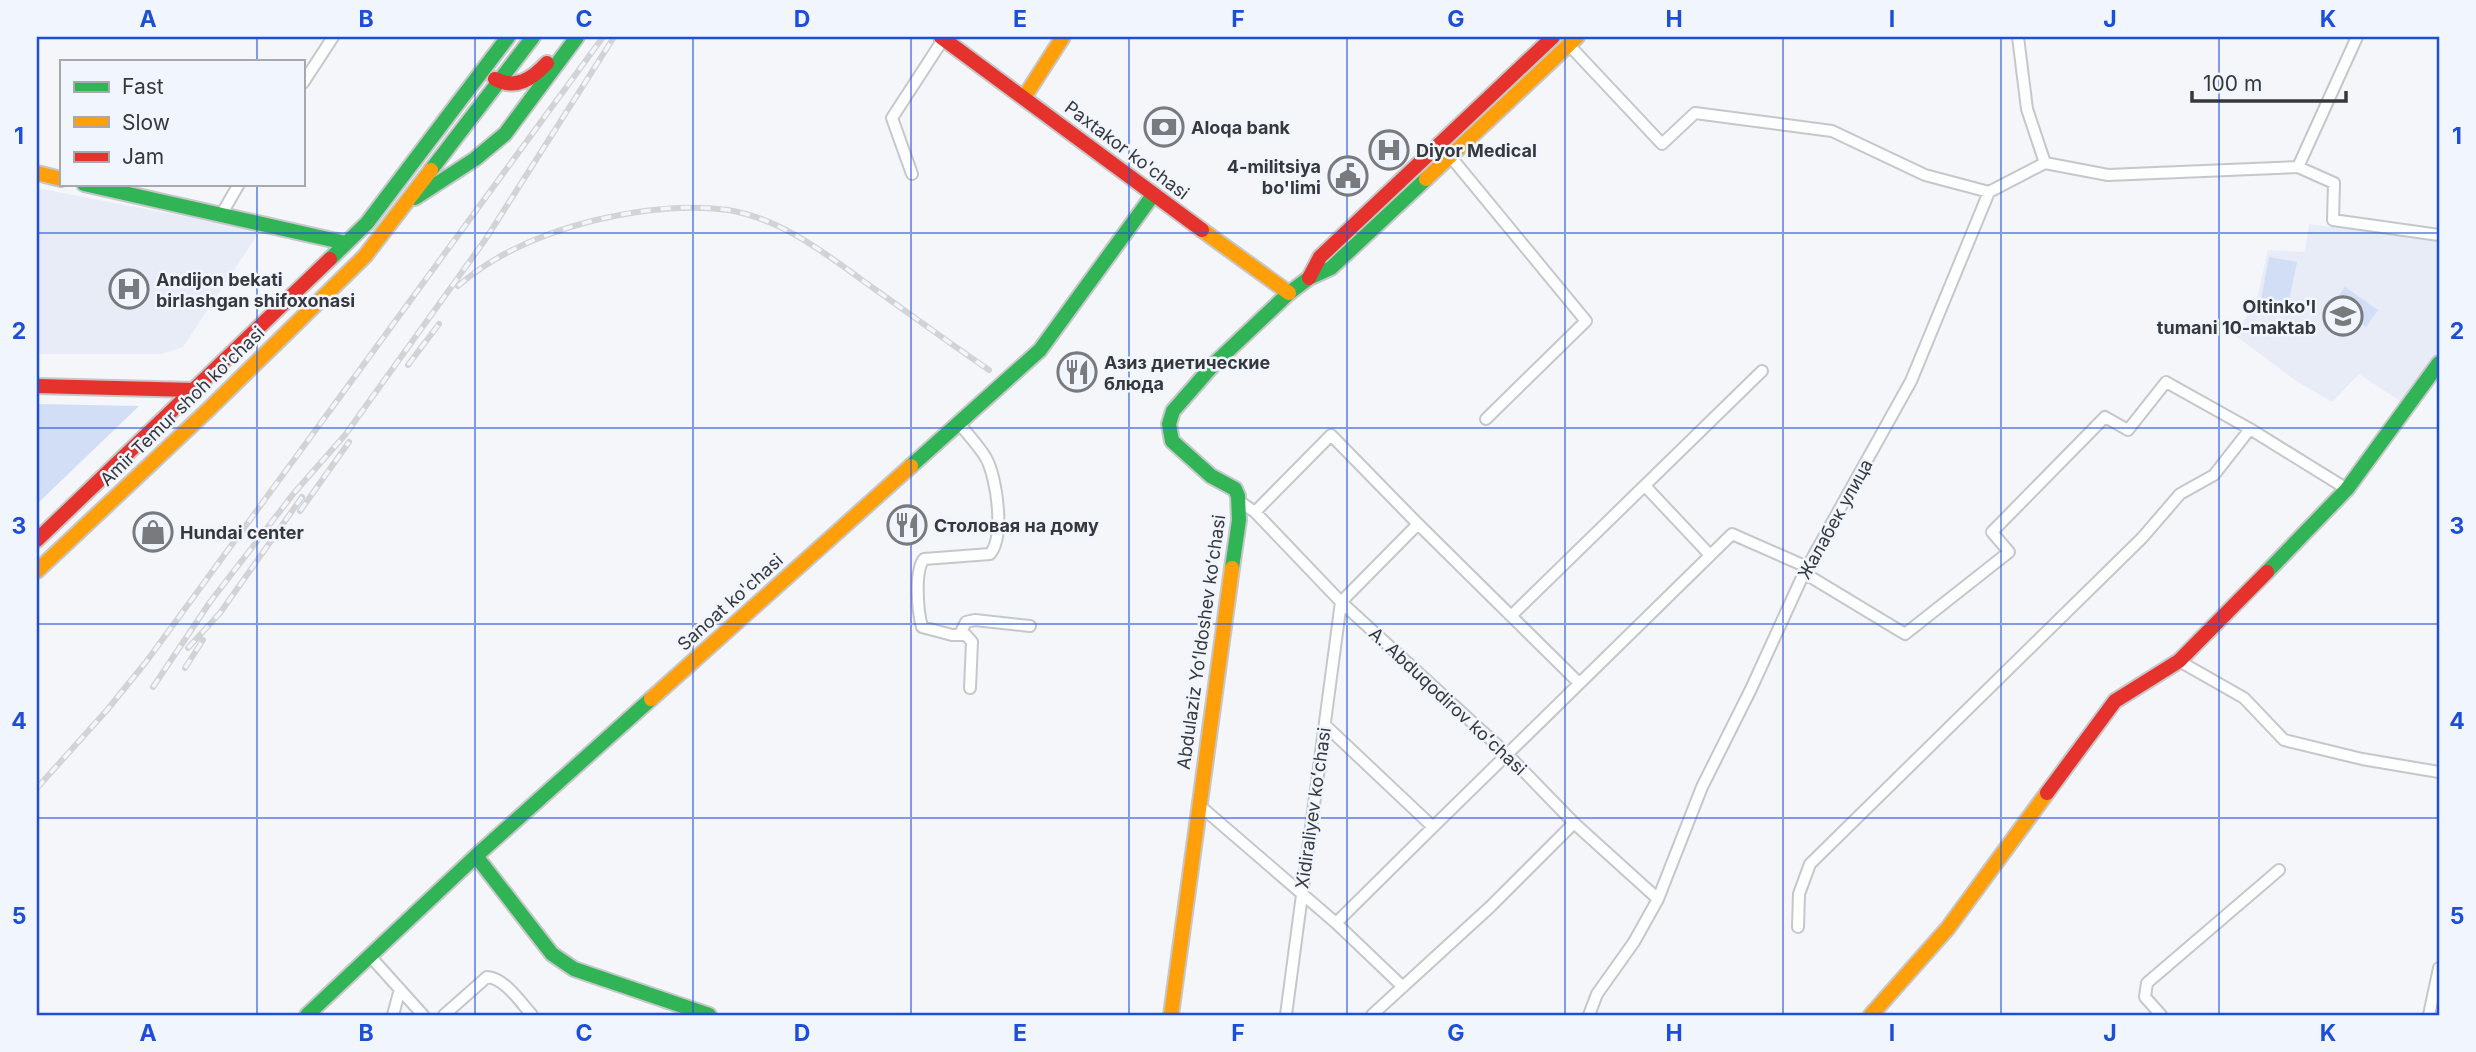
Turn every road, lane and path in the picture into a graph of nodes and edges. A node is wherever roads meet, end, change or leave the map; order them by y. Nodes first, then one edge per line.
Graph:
1 (333, 37) edge
2 (508, 37) edge
3 (533, 37) edge
4 (567, 37) edge
5 (577, 37) edge
6 (1063, 37) edge
7 (1553, 37) edge
8 (2018, 37) edge
9 (2357, 37) edge
10 (943, 38) edge
11 (1573, 41) edge
12 (484, 72) junction
13 (304, 80) edge
14 (500, 82) junction
15 (1025, 96) junction
16 (1461, 124) junction
17 (1472, 135) junction
18 (1450, 156) junction
19 (2045, 163) junction
20 (2298, 167) junction
21 (37, 173) edge
22 (912, 174) dead end
23 (60, 179) edge
24 (93, 186) edge
25 (238, 186) edge
26 (1989, 192) junction
27 (1153, 195) junction
28 (407, 202) junction
29 (221, 215) junction
30 (2439, 235) edge
31 (346, 243) junction
32 (1309, 278) junction
33 (1289, 293) junction
34 (2439, 363) edge
35 (1762, 371) dead end
36 (2433, 382) edge
37 (37, 386) edge
38 (194, 390) junction
39 (1486, 419) dead end
40 (959, 423) junction
41 (2250, 429) junction
42 (1645, 486) junction
43 (2347, 489) junction
44 (1238, 501) junction
45 (1255, 512) junction
46 (1418, 524) junction
47 (37, 540) edge
48 (1710, 555) junction
49 (1805, 570) junction
50 (37, 571) edge
51 (1340, 602) junction
52 (1512, 615) junction
53 (1030, 626) dead end
54 (960, 634) junction
55 (2179, 661) junction
56 (1579, 683) junction
57 (970, 688) dead end
58 (1325, 725) junction
59 (1508, 755) junction
60 (2439, 772) edge
61 (1199, 805) junction
62 (1574, 823) junction
63 (1433, 827) junction
64 (476, 856) junction
65 (2279, 870) dead end
66 (1302, 893) junction
67 (1658, 899) junction
68 (1336, 923) junction
69 (1798, 927) dead end
70 (369, 955) junction
71 (2439, 968) edge
72 (1403, 988) junction
73 (400, 989) junction
74 (307, 1015) edge
75 (393, 1015) edge
76 (423, 1015) edge
77 (444, 1015) edge
78 (532, 1015) edge
79 (709, 1015) edge
80 (1171, 1015) edge
81 (1286, 1015) edge
82 (1372, 1015) edge
83 (1588, 1015) edge
84 (1871, 1015) edge
85 (2161, 1015) edge
86 (2429, 1015) edge

1 - 13 street
2 - 12 main road, Amir Temur shoh ko'chasi
3 - 14 main road, Amir Temur shoh ko'chasi
4 - 14 main road
5 - 28 main road
6 - 15 main road
7 - 16 main road, Abdulaziz Yoʻldoshev koʻchasi
8 - 19 street
9 - 20 street
10 - 15 main road, Paxtakor ko'chasi
10 - 22 street
11 - 17 main road, Abdulaziz Yoʻldoshev koʻchasi
11 - 26 street
12 - 14 main road
12 - 31 main road, Amir Temur shoh ko'chasi
14 - 28 main road, Amir Temur shoh ko'chasi
15 - 27 main road, Paxtakor ko'chasi
16 - 17 main road
16 - 32 main road, Abdulaziz Yoʻldoshev koʻchasi
17 - 18 main road, Abdulaziz Yoʻldoshev koʻchasi
18 - 32 main road, Abdulaziz Yoʻldoshev koʻchasi
18 - 39 street
19 - 20 street
19 - 26 street
20 - 30 street
21 - 23 main road
24 - 29 main road
25 - 29 street
26 - 49 street, Жалабек улица
27 - 33 main road, Paxtakor ko'chasi
27 - 40 main road, Sanoat ko'chasi
28 - 50 main road, Amir Temur shoh ko'chasi
29 - 31 main road
31 - 38 main road, Amir Temur shoh ko'chasi
32 - 33 main road, Abdulaziz Yoʻldoshev koʻchasi
33 - 44 main road, Abdulaziz Yoʻldoshev koʻchasi
34 - 36 main road
35 - 42 street
36 - 43 main road
37 - 38 main road
38 - 47 main road, Amir Temur shoh ko'chasi
40 - 54 street
40 - 64 main road, Sanoat ko'chasi
41 - 43 street
41 - 49 street
41 - 69 street
42 - 48 street
42 - 52 street
43 - 55 main road
44 - 45 street, A. Abduqodirov koʻchasi
44 - 61 main road, Abdulaziz Yoʻldoshev koʻchasi
45 - 46 street
45 - 51 street, A. Abduqodirov koʻchasi
46 - 51 street
46 - 52 street
48 - 49 street
48 - 56 street
49 - 67 street, Жалабек улица
51 - 58 street, Xidiraliyev koʻchasi
51 - 59 street, A. Abduqodirov koʻchasi
52 - 56 street
53 - 54 street
54 - 57 street
55 - 60 street
55 - 84 main road
56 - 59 street
58 - 63 street
58 - 66 street, Xidiraliyev koʻchasi
59 - 62 street, A. Abduqodirov koʻchasi
59 - 63 street
61 - 66 street
61 - 80 main road, Abdulaziz Yoʻldoshev koʻchasi
62 - 67 street, A. Abduqodirov koʻchasi
62 - 72 street
63 - 68 street
64 - 70 main road, Sanoat ko'chasi
64 - 79 main road
65 - 85 street
66 - 68 street
66 - 81 street, Xidiraliyev koʻchasi
67 - 83 street, Жалабек улица
68 - 72 street
70 - 73 street
70 - 74 main road, Sanoat ko'chasi
71 - 86 street
72 - 82 street
73 - 75 street
73 - 76 street
77 - 78 street

